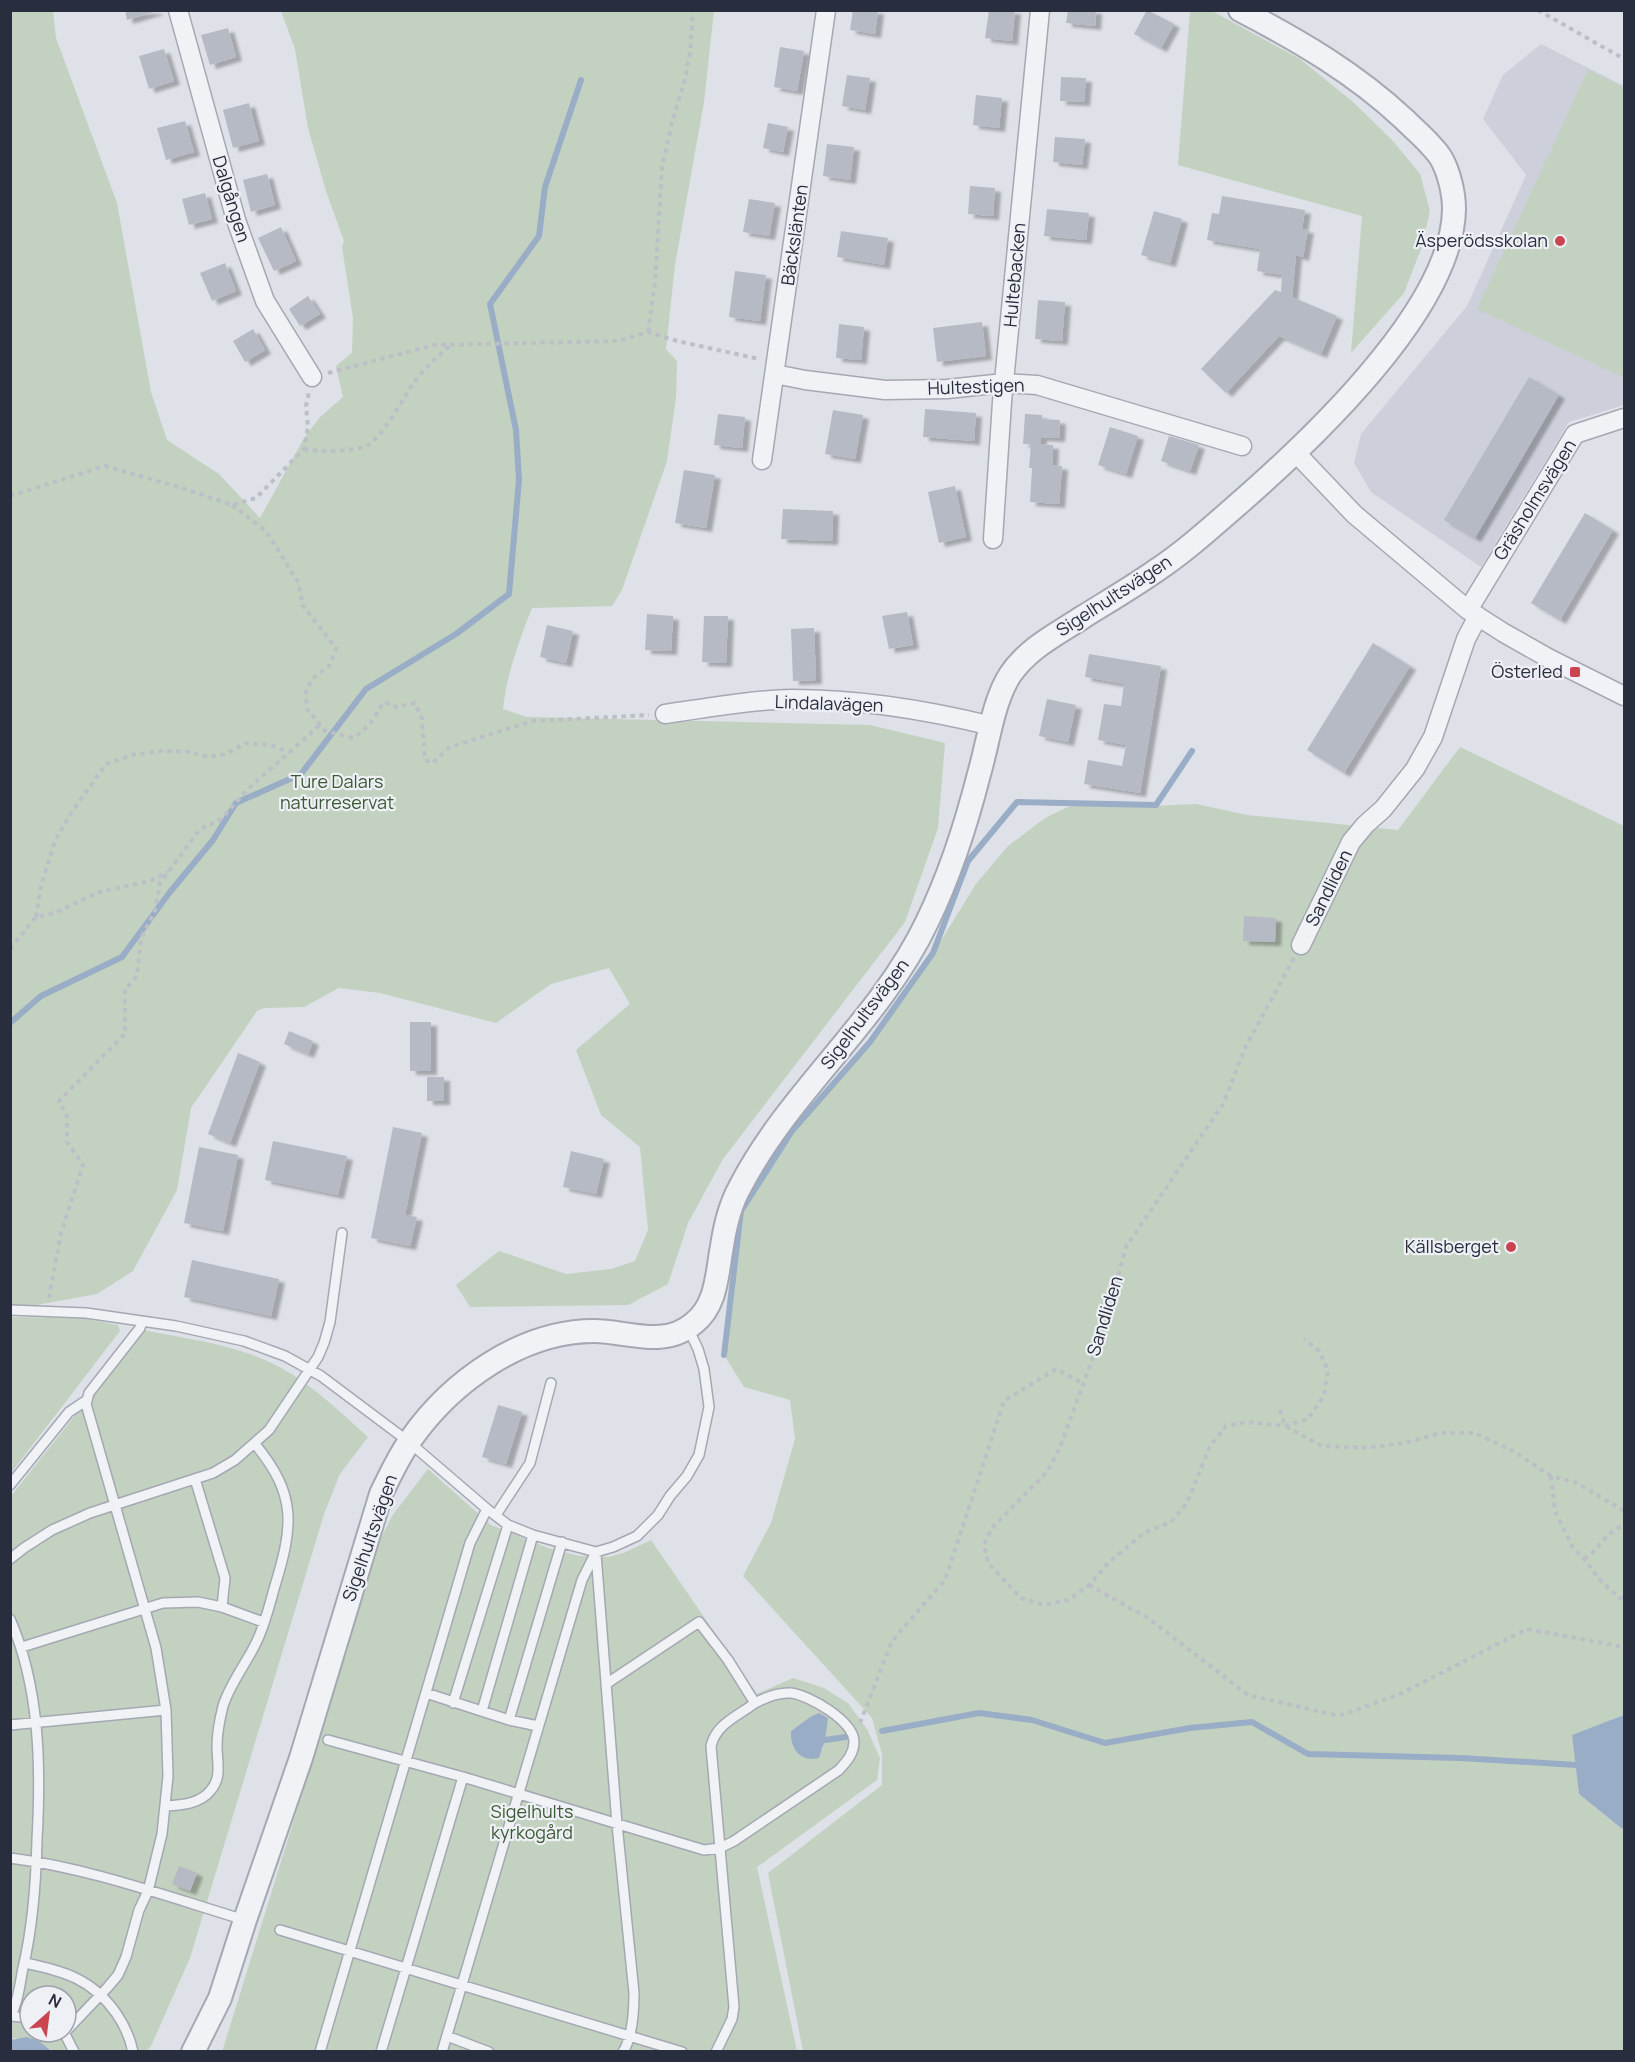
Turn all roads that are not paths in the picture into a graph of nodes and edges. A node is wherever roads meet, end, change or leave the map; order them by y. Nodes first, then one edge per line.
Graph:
1 (178, 10) edge
2 (826, 10) edge
3 (1040, 10) edge
4 (1240, 10) edge
5 (776, 369) junction
6 (312, 377) road end
7 (1004, 382) junction
8 (1624, 418) edge
9 (1242, 446) dead end
10 (1296, 453) junction
11 (762, 460) dead end
12 (993, 539) dead end
13 (1473, 613) junction
14 (1624, 696) edge
15 (664, 714) road end
16 (992, 726) junction
17 (1301, 945) road end
18 (342, 1233) dead end
19 (10, 1310) edge
20 (142, 1321) junction
21 (688, 1328) junction
22 (309, 1368) junction
23 (551, 1383) dead end
24 (87, 1400) junction
25 (409, 1442) junction
26 (255, 1444) junction
27 (195, 1479) junction
28 (10, 1485) edge
29 (115, 1504) junction
30 (487, 1509) junction
31 (496, 1515) junction
32 (508, 1525) junction
33 (533, 1535) junction
34 (562, 1542) junction
35 (596, 1552) junction
36 (10, 1559) edge
37 (222, 1607) junction
38 (145, 1608) junction
39 (10, 1618) edge
40 (264, 1622) junction
41 (22, 1647) junction
42 (606, 1684) junction
43 (426, 1693) junction
44 (453, 1703) junction
45 (755, 1703) junction
46 (166, 1710) junction
47 (482, 1711) junction
48 (509, 1720) junction
49 (35, 1723) junction
50 (10, 1725) edge
51 (538, 1726) junction
52 (328, 1740) dead end
53 (405, 1761) junction
54 (463, 1777) junction
55 (517, 1794) junction
56 (165, 1806) junction
57 (617, 1824) junction
58 (720, 1848) junction
59 (10, 1858) edge
60 (37, 1863) junction
61 (148, 1891) junction
62 (245, 1920) junction
63 (280, 1930) dead end
64 (350, 1951) junction
65 (24, 1963) junction
66 (405, 1967) junction
67 (462, 1984) junction
68 (102, 1994) junction
69 (11, 2016) edge
70 (78, 2018) edge
71 (629, 2035) junction
72 (447, 2036) junction
73 (133, 2052) edge
74 (193, 2052) edge
75 (320, 2052) edge
76 (381, 2052) edge
77 (442, 2052) edge
78 (489, 2052) edge
79 (622, 2052) edge
80 (682, 2052) edge
81 (716, 2052) edge

1 - 6 street, Dalgången
2 - 5 street, Bäckslänten
3 - 7 street, Hultebacken
4 - 10 street, Sigelhultsvägen
5 - 7 street, Hultestigen
5 - 11 street, Bäckslänten
7 - 9 street, Hultestigen
7 - 12 street, Hultebacken
8 - 13 street, Gräsholmsvägen
10 - 13 street
10 - 16 street, Sigelhultsvägen
13 - 14 street
13 - 17 street, Sandliden
15 - 16 street, Lindalavägen
16 - 21 street, Sigelhultsvägen
18 - 22 lane
19 - 20 lane
20 - 22 lane
20 - 24 lane
21 - 25 street, Sigelhultsvägen
21 - 35 lane
22 - 25 lane
22 - 26 lane
23 - 31 lane
24 - 28 lane
24 - 29 lane
25 - 30 lane
25 - 62 street, Sigelhultsvägen
26 - 27 lane
26 - 40 lane
27 - 29 lane
27 - 37 lane
29 - 36 lane
29 - 38 lane
30 - 31 lane
30 - 43 lane
31 - 32 lane
32 - 33 lane
32 - 44 lane
33 - 34 lane
33 - 47 lane
34 - 35 lane
34 - 48 lane
35 - 42 lane
35 - 51 lane
37 - 38 lane
37 - 40 lane
38 - 41 lane
38 - 46 lane
39 - 41 lane
40 - 56 lane
41 - 49 lane
42 - 45 lane
42 - 57 lane
43 - 44 lane
43 - 53 lane
44 - 47 lane
45 - 58 lane
45 - 58 lane
46 - 49 lane
46 - 56 lane
47 - 48 lane
48 - 51 lane
49 - 50 lane
49 - 60 lane
51 - 55 lane
52 - 53 lane
53 - 54 lane
53 - 64 lane
54 - 55 lane
54 - 66 lane
55 - 57 lane
55 - 67 lane
56 - 61 lane
57 - 58 lane
57 - 71 lane
58 - 81 lane
59 - 60 lane
60 - 61 lane
60 - 65 lane
61 - 62 lane
61 - 68 lane
62 - 74 street, Sigelhultsvägen
63 - 64 lane
64 - 66 lane
64 - 75 lane
65 - 68 lane
65 - 69 lane
66 - 67 lane
66 - 76 lane
67 - 71 lane
67 - 72 lane
68 - 70 lane
68 - 73 lane
71 - 79 lane
71 - 80 lane
72 - 77 lane
72 - 78 lane

